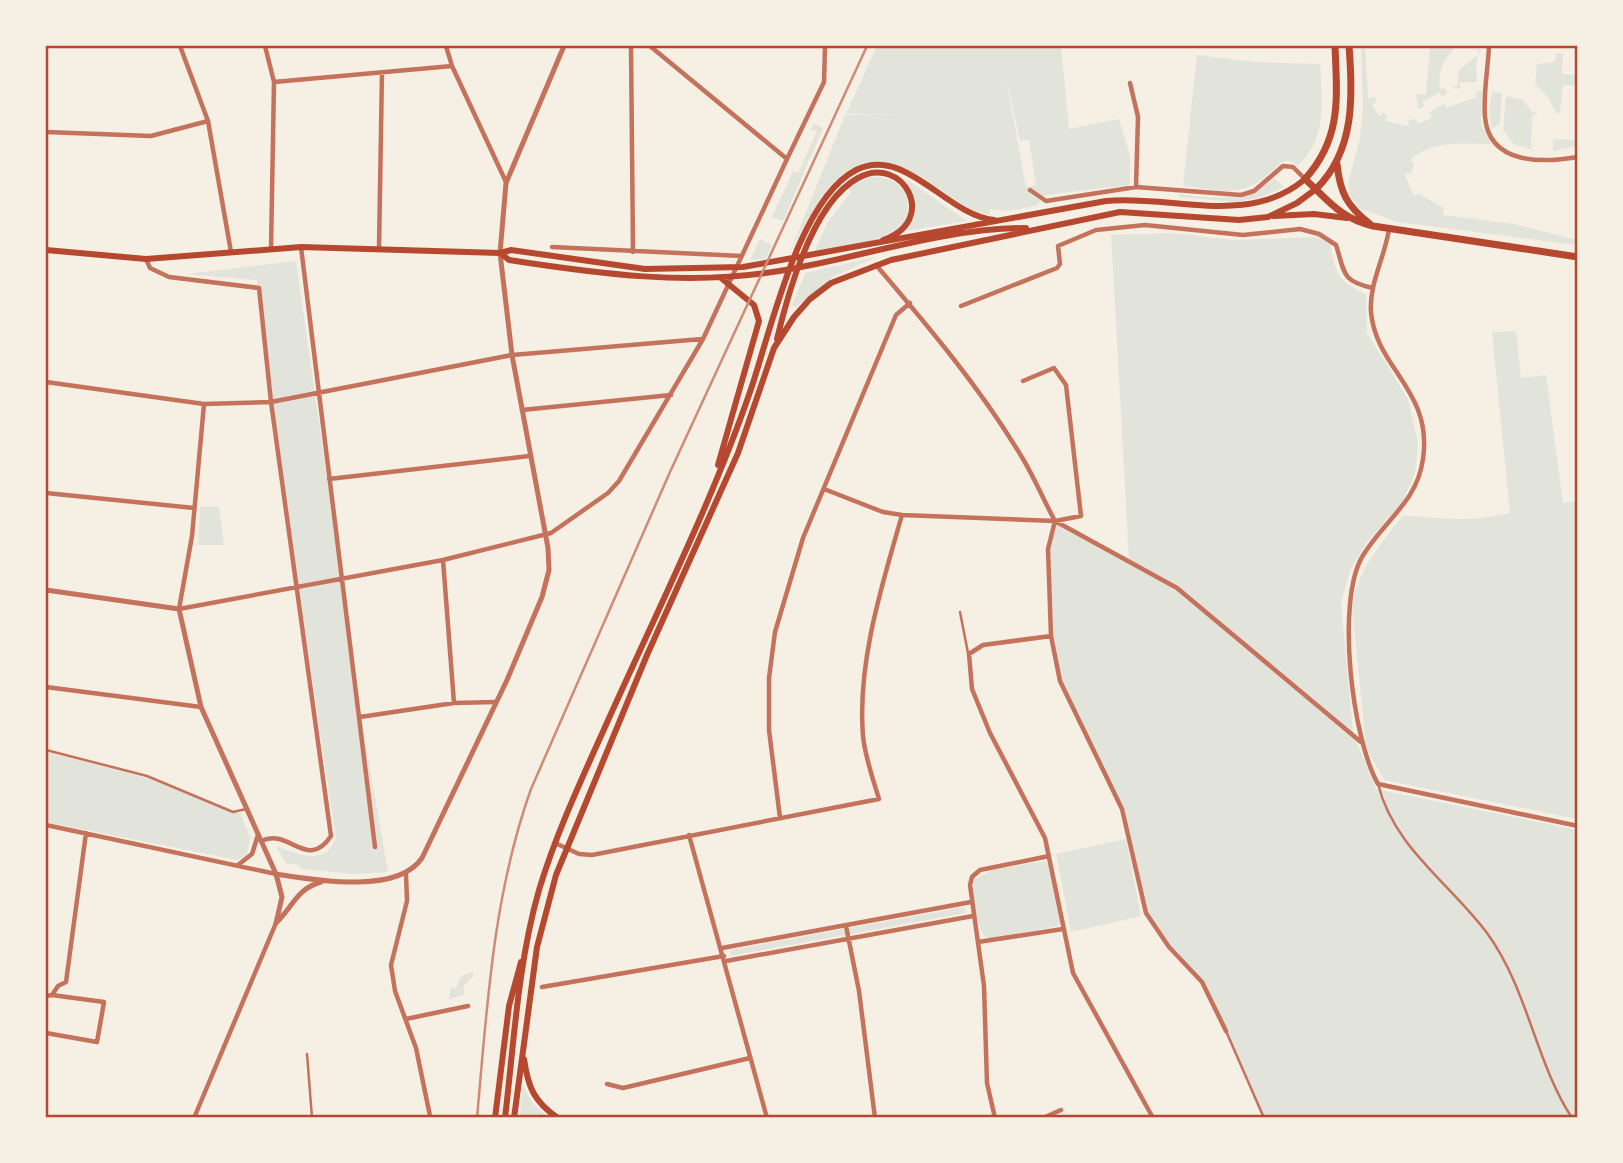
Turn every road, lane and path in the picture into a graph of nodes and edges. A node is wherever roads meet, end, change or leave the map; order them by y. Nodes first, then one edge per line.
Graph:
1 (180, 46) edge
2 (265, 46) edge
3 (446, 46) edge
4 (564, 46) edge
5 (631, 46) edge
6 (650, 46) edge
7 (825, 46) edge
8 (1335, 46) edge
9 (1349, 46) edge
10 (1489, 46) edge
11 (452, 66) junction
12 (382, 72) junction
13 (274, 82) junction
14 (1130, 83) dead end
15 (208, 121) junction
16 (46, 132) edge
17 (1577, 157) edge
18 (787, 159) junction
19 (1337, 162) junction
20 (1305, 179) junction
21 (506, 183) junction
22 (1136, 187) junction
23 (1316, 189) junction
24 (1030, 190) dead end
25 (1268, 217) junction
26 (1347, 218) junction
27 (1081, 219) junction
28 (1003, 221) junction
29 (1373, 226) junction
30 (1035, 229) junction
31 (1389, 229) junction
32 (1080, 235) junction
33 (301, 247) junction
34 (552, 247) dead end
35 (379, 248) junction
36 (862, 248) junction
37 (271, 249) junction
38 (46, 250) edge
39 (633, 252) junction
40 (231, 253) junction
41 (500, 253) junction
42 (808, 255) junction
43 (1577, 257) edge
44 (146, 259) junction
45 (741, 259) junction
46 (876, 264) junction
47 (719, 278) junction
48 (1373, 288) junction
49 (910, 303) junction
50 (961, 306) dead end
51 (702, 339) junction
52 (775, 348) junction
53 (512, 355) junction
54 (1023, 381) dead end
55 (46, 382) edge
56 (318, 391) junction
57 (671, 394) junction
58 (271, 402) junction
59 (204, 404) junction
60 (522, 410) junction
61 (529, 456) junction
62 (716, 478) junction
63 (329, 480) junction
64 (824, 489) junction
65 (46, 494) edge
66 (195, 508) junction
67 (902, 515) junction
68 (1055, 522) junction
69 (545, 535) junction
70 (443, 560) junction
71 (343, 578) junction
72 (297, 589) junction
73 (46, 590) edge
74 (179, 609) junction
75 (960, 612) dead end
76 (1051, 636) junction
77 (969, 654) junction
78 (46, 687) edge
79 (496, 702) junction
80 (454, 703) junction
81 (201, 707) junction
82 (360, 717) junction
83 (1362, 743) junction
84 (46, 750) edge
85 (1378, 784) junction
86 (246, 809) junction
87 (780, 818) junction
88 (46, 825) edge
89 (1577, 825) edge
90 (86, 833) junction
91 (689, 835) junction
92 (259, 838) junction
93 (555, 843) junction
94 (375, 847) dead end
95 (566, 849) junction
96 (1049, 856) junction
97 (237, 865) junction
98 (276, 874) junction
99 (406, 875) junction
100 (327, 881) junction
101 (971, 902) junction
102 (973, 916) junction
103 (276, 923) junction
104 (846, 926) junction
105 (1063, 929) junction
106 (849, 939) junction
107 (978, 942) junction
108 (527, 943) junction
109 (722, 948) junction
110 (725, 959) junction
111 (542, 987) dead end
112 (52, 995) junction
113 (46, 996) edge
114 (468, 1006) dead end
115 (406, 1018) junction
116 (1226, 1031) joint
117 (46, 1033) edge
118 (523, 1048) junction
119 (307, 1054) dead end
120 (751, 1058) junction
121 (607, 1084) dead end
122 (1061, 1110) dead end
123 (430, 1116) edge
124 (1044, 1117) edge
125 (194, 1118) edge
126 (312, 1118) edge
127 (495, 1118) edge
128 (505, 1118) edge
129 (514, 1118) edge
130 (558, 1118) edge
131 (767, 1118) edge
132 (875, 1118) edge
133 (995, 1118) edge
134 (1153, 1118) edge
135 (1264, 1118) edge
136 (1572, 1118) edge

1 - 15 street
2 - 13 street
3 - 11 street
4 - 21 street
5 - 39 street
6 - 18 street
7 - 18 street
8 - 20 main road
9 - 19 main road
10 - 17 street
11 - 12 street
11 - 21 street
12 - 13 street
12 - 35 street
13 - 37 street
14 - 22 street
15 - 16 street
15 - 40 street
18 - 45 street
19 - 23 main road
19 - 29 main road
20 - 22 street
20 - 23 main road
20 - 28 main road
21 - 41 street
22 - 24 street
23 - 25 main road
23 - 26 main road
25 - 26 main road
25 - 27 main road
26 - 29 main road
27 - 30 main road
27 - 32 street
28 - 36 main road
28 - 62 main road
29 - 31 main road
30 - 46 main road
30 - 47 main road
31 - 43 main road
31 - 48 street
32 - 48 street
32 - 50 street
33 - 35 main road
33 - 37 main road
33 - 56 street
34 - 39 street
35 - 41 main road
36 - 42 main road
36 - 42 main road
37 - 40 main road
38 - 44 main road
39 - 45 street
40 - 44 main road
41 - 42 main road
41 - 47 main road
41 - 53 street
42 - 52 main road
44 - 58 street
45 - 51 street
46 - 49 street
46 - 52 main road
47 - 62 main road
48 - 83 street
49 - 64 street
49 - 68 street
51 - 53 street
51 - 57 street
52 - 95 main road
53 - 56 street
53 - 60 street
54 - 68 street
55 - 59 street
56 - 58 street
56 - 63 street
57 - 60 street
57 - 69 street
58 - 59 street
58 - 72 street
59 - 66 street
60 - 61 street
61 - 63 street
61 - 69 street
62 - 93 main road
63 - 71 street
64 - 67 street
64 - 87 street
65 - 66 street
66 - 74 street
67 - 68 street
67 - 87 street
68 - 76 street
68 - 83 street
69 - 70 street
69 - 79 street
70 - 71 street
70 - 80 street
71 - 72 street
71 - 82 street
72 - 74 street
72 - 92 street
73 - 74 street
74 - 81 street
75 - 77 lane
76 - 77 street
76 - 116 street
77 - 96 street
78 - 81 street
79 - 80 street
79 - 99 street
80 - 82 street
81 - 86 street
82 - 94 street
83 - 85 street
84 - 86 lane
85 - 89 street
85 - 136 lane
86 - 92 street
87 - 91 street
88 - 90 street
90 - 97 street
90 - 112 street
91 - 95 street
91 - 109 street
92 - 97 street
92 - 98 street
93 - 95 street
93 - 108 main road
95 - 118 main road
96 - 101 street
96 - 105 street
97 - 98 street
98 - 100 street
98 - 103 street
99 - 100 street
99 - 115 street
100 - 103 street
101 - 102 street
101 - 104 street
102 - 106 street
102 - 107 street
103 - 125 street
104 - 106 street
104 - 109 street
105 - 107 street
105 - 134 street
106 - 110 street
106 - 132 street
107 - 133 street
108 - 127 main road
108 - 128 main road
109 - 110 street
110 - 111 street
110 - 120 street
112 - 113 street
112 - 117 street
114 - 115 street
115 - 123 street
116 - 135 lane
118 - 129 main road
118 - 130 main road
119 - 126 lane
120 - 121 street
120 - 131 street
122 - 124 street

